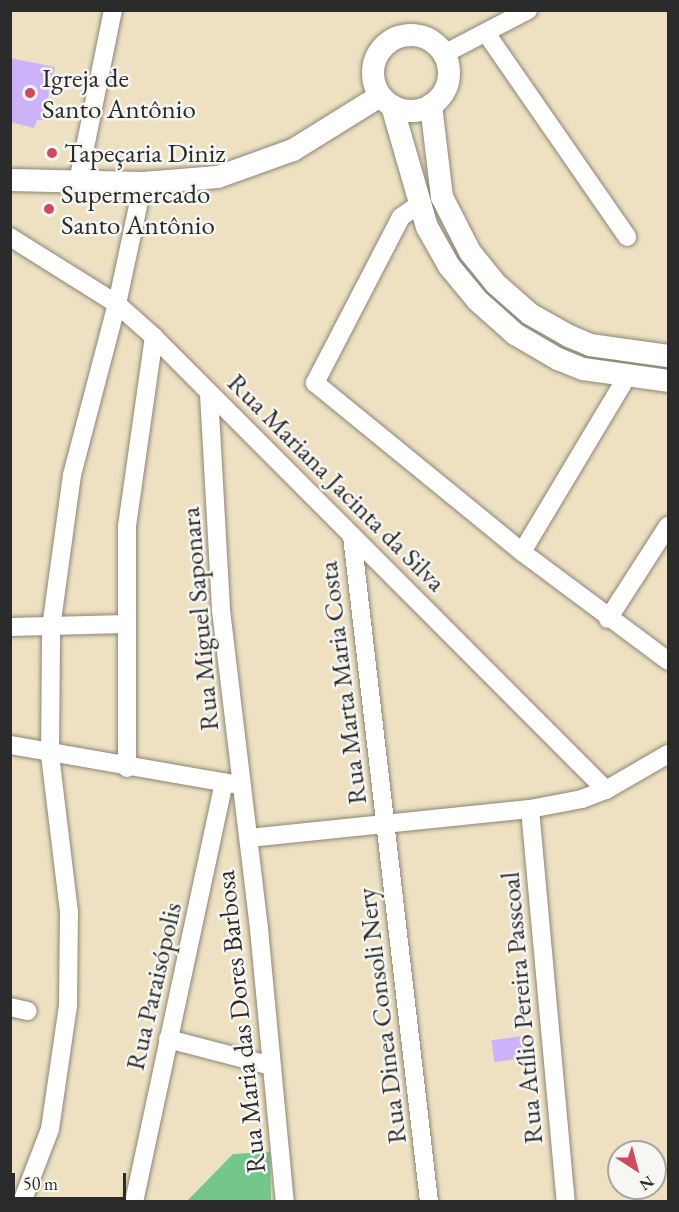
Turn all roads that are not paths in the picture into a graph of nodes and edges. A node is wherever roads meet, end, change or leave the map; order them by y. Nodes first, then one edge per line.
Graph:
1 (113, 10) edge
2 (528, 10) edge
3 (486, 33) junction
4 (444, 54) junction
5 (386, 101) junction
6 (431, 105) junction
7 (10, 180) edge
8 (78, 182) junction
9 (143, 183) junction
10 (418, 205) junction
11 (10, 237) edge
12 (627, 237) dead end
13 (117, 304) junction
14 (154, 337) junction
15 (630, 350) junction
16 (669, 356) edge
17 (624, 375) junction
18 (669, 381) edge
19 (209, 394) junction
20 (669, 526) edge
21 (352, 536) junction
22 (522, 552) junction
23 (608, 619) junction
24 (126, 624) junction
25 (10, 627) edge
26 (51, 628) junction
27 (669, 662) edge
28 (10, 745) edge
29 (50, 754) junction
30 (669, 754) edge
31 (127, 768) junction
32 (233, 784) junction
33 (606, 790) junction
34 (530, 808) junction
35 (386, 825) junction
36 (249, 838) junction
37 (168, 1039) junction
38 (272, 1066) junction
39 (22, 1202) edge
40 (134, 1202) edge
41 (285, 1202) edge
42 (429, 1202) edge
43 (566, 1202) edge

1 - 8 street
2 - 3 street
3 - 4 street
3 - 12 street
4 - 5 main road
4 - 6 main road
5 - 6 main road
5 - 9 main road
5 - 10 main road
6 - 15 main road
7 - 8 main road
8 - 9 main road
9 - 13 street
10 - 17 main road
10 - 22 street
11 - 13 street, Rua Mariana Jacinta da Silva
13 - 14 street, Rua Mariana Jacinta da Silva
13 - 26 street
14 - 19 street, Rua Mariana Jacinta da Silva
14 - 24 street
15 - 16 main road
15 - 17 main road
17 - 18 main road
17 - 22 street
19 - 21 street, Rua Mariana Jacinta da Silva
19 - 32 street, Rua Miguel Saponara
20 - 23 street
21 - 33 street, Rua Mariana Jacinta da Silva
21 - 35 street, Rua Marta Maria Costa
22 - 23 street
23 - 27 street
24 - 26 street
24 - 31 street
25 - 26 street
26 - 29 street
28 - 29 street
29 - 31 street
29 - 39 street
30 - 33 street
31 - 32 street
32 - 36 street, Rua Miguel Saponara
32 - 37 street, Rua Paraisópolis
33 - 34 street
34 - 35 street
34 - 43 street, Rua Atílio Pereira Passcoal
35 - 36 street
35 - 42 street, Rua Dinea Consoli Nery
36 - 38 street, Rua Maria das Dores Barbosa
37 - 38 street
37 - 40 street, Rua Paraisópolis
38 - 41 street, Rua Maria das Dores Barbosa

